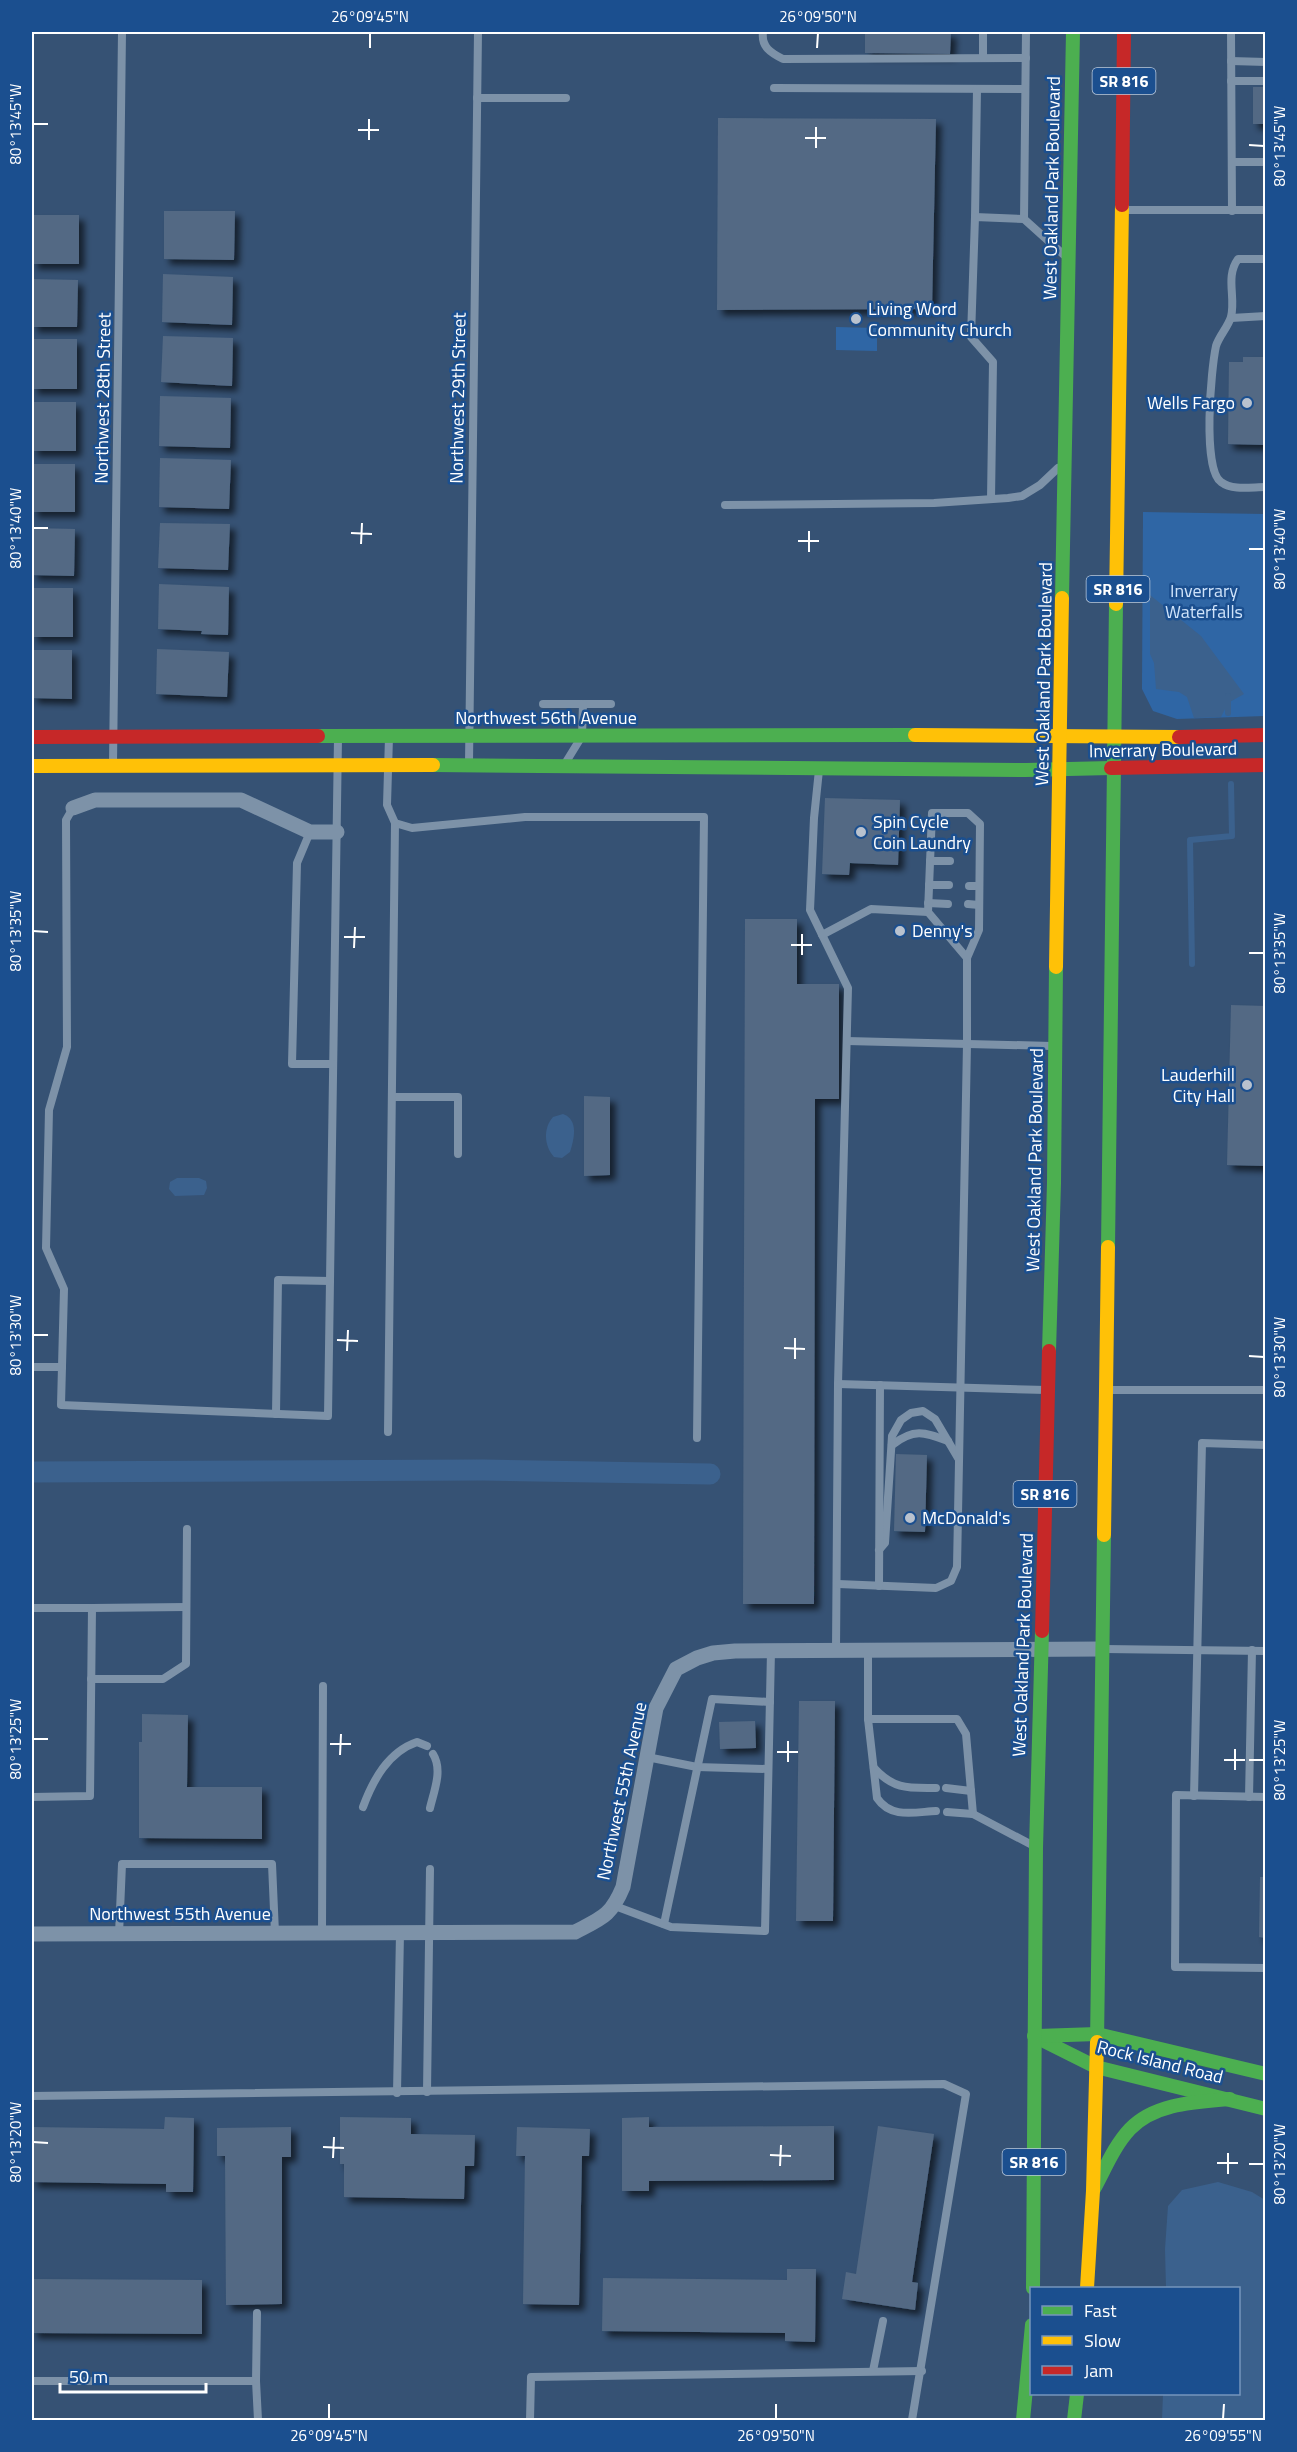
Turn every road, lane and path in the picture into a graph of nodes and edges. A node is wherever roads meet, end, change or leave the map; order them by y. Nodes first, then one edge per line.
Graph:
1 (122, 32) edge
2 (478, 32) edge
3 (763, 32) edge
4 (983, 32) edge
5 (1026, 32) edge
6 (1072, 32) edge
7 (1124, 32) edge
8 (1231, 32) edge
9 (982, 58) junction
10 (1026, 58) junction
11 (1231, 61) junction
12 (1266, 62) edge
13 (1231, 81) junction
14 (1266, 81) edge
15 (774, 88) dead end
16 (977, 89) junction
17 (1025, 89) junction
18 (477, 98) junction
19 (566, 98) dead end
20 (1232, 162) junction
21 (1266, 162) edge
22 (1123, 210) junction
23 (1266, 210) edge
24 (1232, 211) junction
25 (975, 217) junction
26 (1023, 219) junction
27 (1069, 259) junction
28 (1266, 259) edge
29 (1266, 316) edge
30 (1231, 318) junction
31 (1065, 461) junction
32 (1266, 487) edge
33 (991, 499) junction
34 (725, 505) dead end
35 (543, 704) dead end
36 (583, 704) junction
37 (611, 704) dead end
38 (469, 735) junction
39 (1266, 735) edge
40 (114, 736) junction
41 (338, 736) junction
42 (389, 736) junction
43 (582, 736) junction
44 (1061, 736) junction
45 (32, 737) edge
46 (1116, 737) junction
47 (338, 765) junction
48 (388, 765) junction
49 (469, 765) junction
50 (1266, 765) edge
51 (32, 766) edge
52 (113, 766) junction
53 (564, 766) junction
54 (819, 768) junction
55 (1115, 769) junction
56 (1060, 770) junction
57 (73, 808) joint
58 (395, 823) junction
59 (310, 832) junction
60 (337, 832) junction
61 (931, 843) junction
62 (950, 843) dead end
63 (969, 843) dead end
64 (980, 843) junction
65 (930, 861) junction
66 (950, 861) dead end
67 (970, 861) dead end
68 (980, 861) junction
69 (929, 885) junction
70 (949, 885) dead end
71 (969, 886) dead end
72 (979, 886) junction
73 (928, 903) junction
74 (948, 904) dead end
75 (968, 904) dead end
76 (979, 904) junction
77 (928, 912) junction
78 (822, 935) junction
79 (967, 958) junction
80 (847, 1041) junction
81 (967, 1044) junction
82 (1054, 1047) junction
83 (333, 1064) junction
84 (392, 1097) junction
85 (458, 1154) dead end
86 (330, 1281) junction
87 (32, 1367) edge
88 (62, 1367) junction
89 (838, 1384) junction
90 (880, 1385) junction
91 (960, 1387) junction
92 (1049, 1390) junction
93 (1106, 1390) junction
94 (1266, 1390) edge
95 (276, 1414) junction
96 (388, 1432) dead end
97 (697, 1438) dead end
98 (948, 1441) junction
99 (892, 1445) junction
100 (1266, 1445) edge
101 (959, 1459) junction
102 (187, 1529) dead end
103 (879, 1550) junction
104 (838, 1584) junction
105 (879, 1586) junction
106 (186, 1607) junction
107 (32, 1608) edge
108 (92, 1608) junction
109 (1103, 1649) junction
110 (1197, 1649) junction
111 (836, 1650) junction
112 (1252, 1650) junction
113 (771, 1651) junction
114 (868, 1651) junction
115 (1041, 1651) junction
116 (1266, 1651) edge
117 (91, 1679) junction
118 (323, 1686) dead end
119 (770, 1702) junction
120 (868, 1719) junction
121 (427, 1746) dead end
122 (434, 1754) dead end
123 (647, 1757) junction
124 (697, 1767) junction
125 (873, 1767) junction
126 (768, 1769) junction
127 (936, 1788) dead end
128 (946, 1788) dead end
129 (971, 1791) junction
130 (1194, 1796) junction
131 (32, 1797) edge
132 (1250, 1797) junction
133 (1266, 1797) edge
134 (363, 1807) dead end
135 (430, 1808) dead end
136 (936, 1812) dead end
137 (947, 1812) dead end
138 (973, 1814) junction
139 (1036, 1848) junction
140 (430, 1869) dead end
141 (615, 1906) junction
142 (664, 1924) junction
143 (322, 1932) junction
144 (275, 1933) junction
145 (400, 1933) junction
146 (429, 1933) junction
147 (32, 1934) edge
148 (118, 1934) junction
149 (1266, 1968) edge
150 (1097, 2034) junction
151 (1034, 2036) junction
152 (1096, 2067) junction
153 (1266, 2074) edge
154 (427, 2092) junction
155 (397, 2093) junction
156 (32, 2096) edge
157 (1230, 2098) junction
158 (1266, 2109) edge
159 (1093, 2191) junction
160 (1033, 2287) edge
161 (1087, 2287) edge
162 (256, 2313) dead end
163 (883, 2321) dead end
164 (1030, 2346) edge
165 (873, 2371) junction
166 (922, 2371) junction
167 (32, 2381) edge
168 (256, 2381) junction
169 (1077, 2395) edge
170 (258, 2421) edge
171 (530, 2421) edge
172 (912, 2421) edge
173 (1023, 2421) edge
174 (1074, 2421) edge

1 - 40 lane, Northwest 28th Street
2 - 18 lane, Northwest 29th Street
3 - 9 lane
4 - 9 lane
5 - 10 lane
6 - 27 main road, West Oakland Park Boulevard / SR 816
7 - 22 main road, SR 816
8 - 11 lane
9 - 10 lane
10 - 17 lane
11 - 12 lane
11 - 13 lane
13 - 14 lane
13 - 20 lane
15 - 16 lane
16 - 17 lane
16 - 25 lane
17 - 26 lane
18 - 19 lane
18 - 38 lane, Northwest 29th Street
20 - 21 lane
20 - 24 lane
22 - 24 lane
22 - 46 main road, SR 816
23 - 24 lane
25 - 26 lane
25 - 33 lane
26 - 27 lane
27 - 31 main road, West Oakland Park Boulevard / SR 816
28 - 30 lane
29 - 30 lane
30 - 32 lane
31 - 33 lane
31 - 44 main road, West Oakland Park Boulevard / SR 816
33 - 34 lane
35 - 36 lane
36 - 37 lane
36 - 43 lane
38 - 42 main road, Northwest 56th Avenue
38 - 43 main road, Northwest 56th Avenue
38 - 49 lane, Northwest 29th Street
39 - 46 main road, Inverrary Boulevard
40 - 41 main road, Northwest 56th Avenue
40 - 45 main road, Northwest 56th Avenue
40 - 52 lane, Northwest 28th Street
41 - 42 main road, Northwest 56th Avenue
41 - 47 lane
42 - 48 lane
43 - 44 main road, Northwest 56th Avenue
43 - 53 lane
44 - 46 main road, Inverrary Boulevard
44 - 56 main road, West Oakland Park Boulevard / SR 816
46 - 55 main road, SR 816
47 - 48 main road
47 - 52 main road
47 - 60 lane
48 - 49 main road
48 - 58 lane
49 - 53 main road
50 - 55 main road, Inverrary Boulevard
51 - 52 main road
53 - 54 main road
54 - 56 main road
54 - 78 lane
55 - 56 main road, Inverrary Boulevard
55 - 93 main road, SR 816
56 - 82 main road, West Oakland Park Boulevard / SR 816
57 - 59 street
57 - 88 lane
58 - 84 lane
58 - 97 lane
59 - 60 street
59 - 83 lane
60 - 83 lane
61 - 62 lane
61 - 64 lane
61 - 65 lane
63 - 64 lane
64 - 68 lane
65 - 66 lane
65 - 69 lane
67 - 68 lane
68 - 72 lane
69 - 70 lane
69 - 73 lane
71 - 72 lane
72 - 76 lane
73 - 74 lane
73 - 77 lane
75 - 76 lane
76 - 79 lane
77 - 78 lane
77 - 79 lane
78 - 80 lane
79 - 81 lane
80 - 81 lane
80 - 89 lane
81 - 82 lane
81 - 91 lane
82 - 92 main road, West Oakland Park Boulevard / SR 816
83 - 86 lane
84 - 85 lane
84 - 96 lane
86 - 95 lane
86 - 95 lane
87 - 88 lane
88 - 95 lane
89 - 90 lane
89 - 104 lane
90 - 91 lane
90 - 103 lane
91 - 92 lane
91 - 101 lane
92 - 115 main road, West Oakland Park Boulevard / SR 816
93 - 94 lane
93 - 109 main road, SR 816
98 - 99 lane
98 - 99 lane
98 - 101 lane
99 - 103 lane
100 - 110 lane
101 - 105 lane
102 - 106 lane
103 - 105 lane
104 - 105 lane
104 - 111 lane
106 - 108 lane
106 - 117 lane
107 - 108 lane
108 - 117 lane
109 - 110 lane
109 - 115 street, Northwest 55th Avenue
109 - 150 main road, SR 816
110 - 112 lane
110 - 130 lane
111 - 113 street, Northwest 55th Avenue
111 - 114 street, Northwest 55th Avenue
112 - 116 lane
112 - 132 lane
113 - 119 lane
113 - 123 street, Northwest 55th Avenue
114 - 115 street, Northwest 55th Avenue
114 - 120 lane
115 - 139 main road, West Oakland Park Boulevard / SR 816
117 - 131 lane
118 - 143 lane
119 - 124 lane
119 - 126 lane
120 - 125 lane
120 - 129 lane
121 - 134 lane
122 - 135 lane
123 - 124 lane
123 - 141 street, Northwest 55th Avenue
124 - 126 lane
124 - 142 lane
125 - 127 lane
125 - 136 lane
126 - 142 lane
128 - 129 lane
129 - 138 lane
130 - 132 lane
130 - 149 lane
132 - 133 lane
137 - 138 lane
138 - 139 lane
139 - 151 main road, West Oakland Park Boulevard / SR 816
140 - 146 lane
141 - 142 lane
141 - 146 street, Northwest 55th Avenue
143 - 144 street, Northwest 55th Avenue
143 - 145 street, Northwest 55th Avenue
144 - 148 street, Northwest 55th Avenue
144 - 148 lane
145 - 146 street, Northwest 55th Avenue
145 - 155 lane
146 - 154 lane
147 - 148 street, Northwest 55th Avenue
150 - 151 main road, Rock Island Road
150 - 152 main road, SR 816
150 - 153 main road, Rock Island Road
151 - 152 main road, Rock Island Road
151 - 160 main road, West Oakland Park Boulevard / SR 816
152 - 157 main road, Rock Island Road
152 - 159 main road, SR 816
154 - 155 lane
154 - 166 lane
155 - 156 lane
157 - 158 main road, Rock Island Road
157 - 159 main road
159 - 161 main road, SR 816
162 - 168 lane
163 - 165 lane
164 - 173 main road
165 - 166 lane
165 - 171 lane
166 - 172 lane
167 - 168 lane
168 - 170 lane
169 - 174 main road

